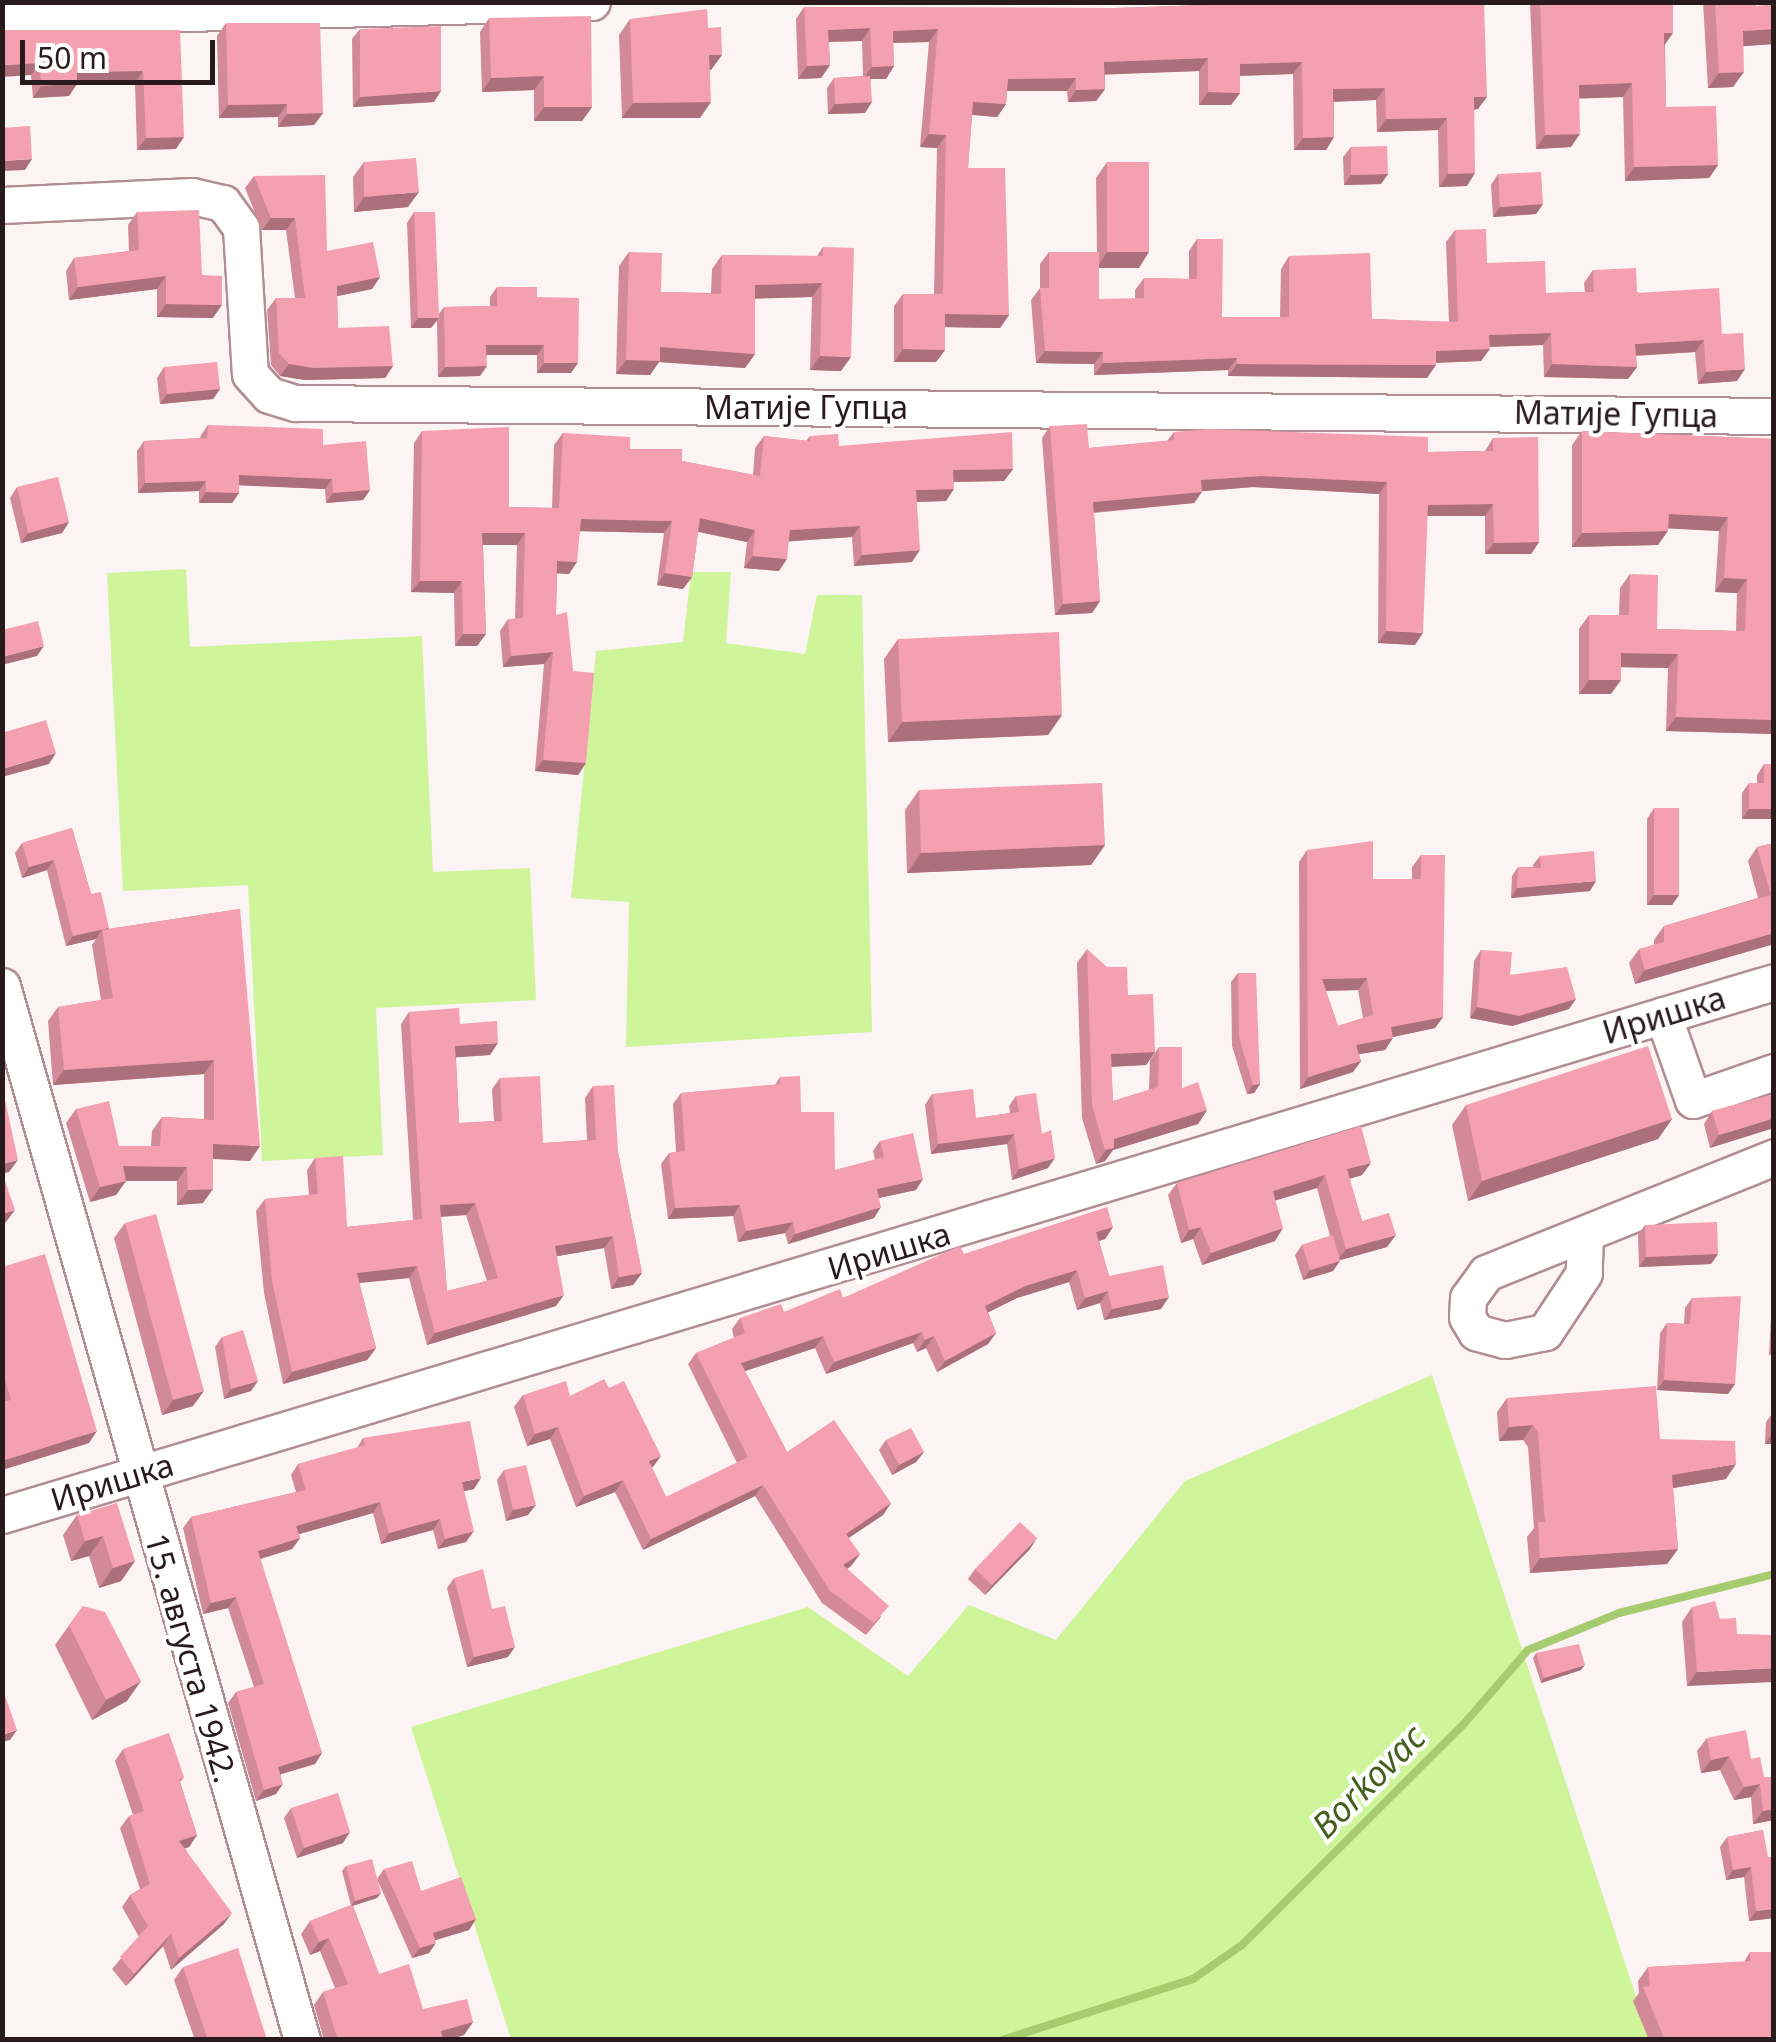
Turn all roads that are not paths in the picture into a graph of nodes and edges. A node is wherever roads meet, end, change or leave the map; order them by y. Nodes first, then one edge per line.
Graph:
1 (592, 2) edge
2 (2, 18) edge
3 (2, 205) edge
4 (1774, 416) edge
5 (1774, 982) edge
6 (2, 986) edge
7 (1663, 1015) junction
8 (1774, 1072) edge
9 (1774, 1157) edge
10 (1585, 1235) dead end
11 (137, 1474) junction
12 (2, 1515) edge
13 (302, 2040) edge

1 - 2 street
3 - 4 street, Матије Гупца
5 - 7 street, Иришка
6 - 11 street, 15. августа 1942.
7 - 8 street
7 - 11 street, Иришка
9 - 10 street
11 - 12 street, Иришка
11 - 13 street, 15. августа 1942.

